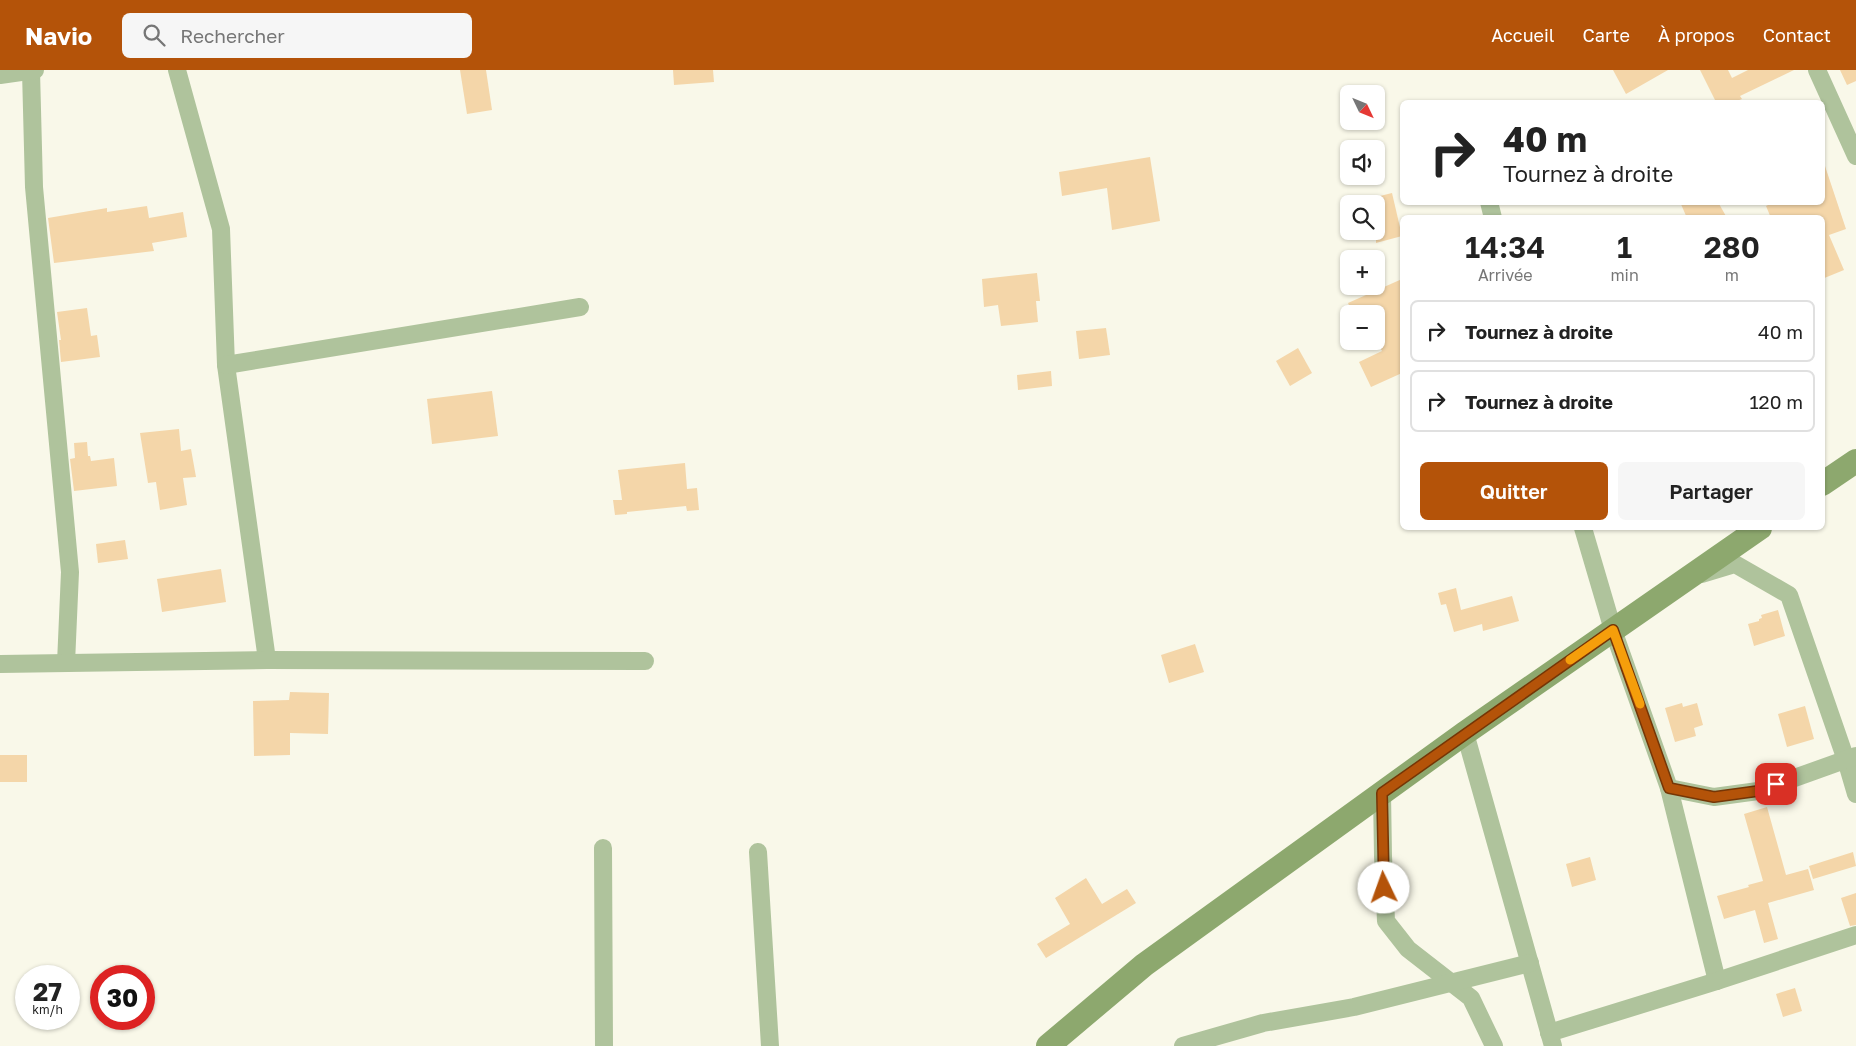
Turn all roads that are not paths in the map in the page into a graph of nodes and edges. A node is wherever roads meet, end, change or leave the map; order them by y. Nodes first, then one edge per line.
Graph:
1 (35, 70) edge
2 (177, 70) edge
3 (1817, 70) edge
4 (31, 71) edge
5 (0, 75) edge
6 (1856, 156) edge
7 (580, 307) dead end
8 (226, 365) junction
9 (1856, 461) edge
10 (1825, 482) edge
11 (1584, 530) edge
12 (1757, 530) edge
13 (1687, 578) junction
14 (1613, 630) junction
15 (266, 660) junction
16 (645, 661) dead end
17 (0, 664) edge
18 (66, 664) junction
19 (1466, 733) junction
20 (1851, 758) edge
21 (1669, 788) junction
22 (1382, 793) junction
23 (1856, 794) edge
24 (604, 848) dead end
25 (758, 852) dead end
26 (1856, 935) edge
27 (1530, 963) junction
28 (1717, 981) junction
29 (1451, 982) junction
30 (1551, 1039) edge
31 (604, 1046) edge
32 (770, 1046) edge
33 (1048, 1046) edge
34 (1183, 1046) edge
35 (1494, 1046) edge

1 - 4 street
2 - 8 street
3 - 6 street
4 - 5 street
4 - 18 street
7 - 8 street
8 - 15 street
9 - 10 street
11 - 14 street
12 - 13 street
13 - 14 street
13 - 20 street
14 - 19 street
14 - 21 street
15 - 16 street
15 - 18 street
17 - 18 street
19 - 22 street
19 - 27 street
20 - 21 street
20 - 23 street
21 - 28 street
22 - 29 street
22 - 33 street
24 - 31 street
25 - 32 street
26 - 28 street
27 - 29 street
27 - 30 street
28 - 30 street
29 - 34 street
29 - 35 street

